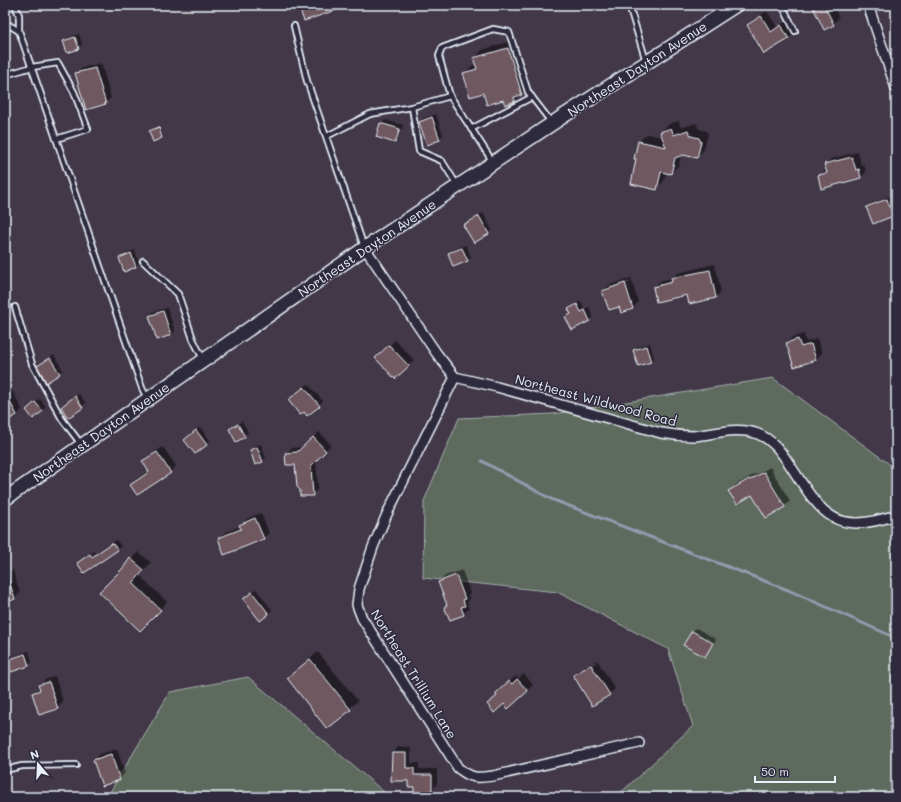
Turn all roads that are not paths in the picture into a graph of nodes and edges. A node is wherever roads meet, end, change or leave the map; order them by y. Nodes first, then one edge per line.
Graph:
1 (15, 5) edge
2 (629, 5) edge
3 (736, 5) edge
4 (782, 5) edge
5 (868, 5) edge
6 (294, 26) dead end
7 (5, 27) edge
8 (19, 31) junction
9 (795, 31) dead end
10 (647, 62) junction
11 (32, 67) junction
12 (5, 75) edge
13 (896, 88) edge
14 (450, 96) junction
15 (532, 97) junction
16 (412, 107) junction
17 (552, 124) junction
18 (471, 129) junction
19 (327, 136) junction
20 (56, 139) junction
21 (493, 163) junction
22 (458, 186) junction
23 (365, 248) junction
24 (143, 261) dead end
25 (15, 307) dead end
26 (204, 360) junction
27 (455, 377) junction
28 (148, 399) junction
29 (82, 445) junction
30 (5, 499) edge
31 (896, 515) edge
32 (639, 742) dead end
33 (76, 765) dead end
34 (5, 770) edge

1 - 8 lane
2 - 10 lane
3 - 10 street, Northeast Dayton Avenue
4 - 9 lane
5 - 13 street
6 - 19 lane
7 - 8 lane
8 - 11 lane
10 - 17 street, Northeast Dayton Avenue
11 - 12 lane
11 - 20 lane
11 - 20 lane
14 - 15 lane
14 - 16 lane
14 - 18 lane
15 - 17 lane
15 - 18 lane
16 - 19 lane
16 - 22 lane
17 - 21 street, Northeast Dayton Avenue
18 - 21 lane
19 - 23 lane
20 - 28 lane
21 - 22 street, Northeast Dayton Avenue
22 - 23 street, Northeast Dayton Avenue
23 - 26 street, Northeast Dayton Avenue
23 - 27 street
24 - 26 lane
25 - 29 lane
26 - 28 street, Northeast Dayton Avenue
27 - 31 street, Northeast Wildwood Road
27 - 32 street, Northeast Trillium Lane
28 - 29 street, Northeast Dayton Avenue
29 - 30 street, Northeast Dayton Avenue
33 - 34 lane

